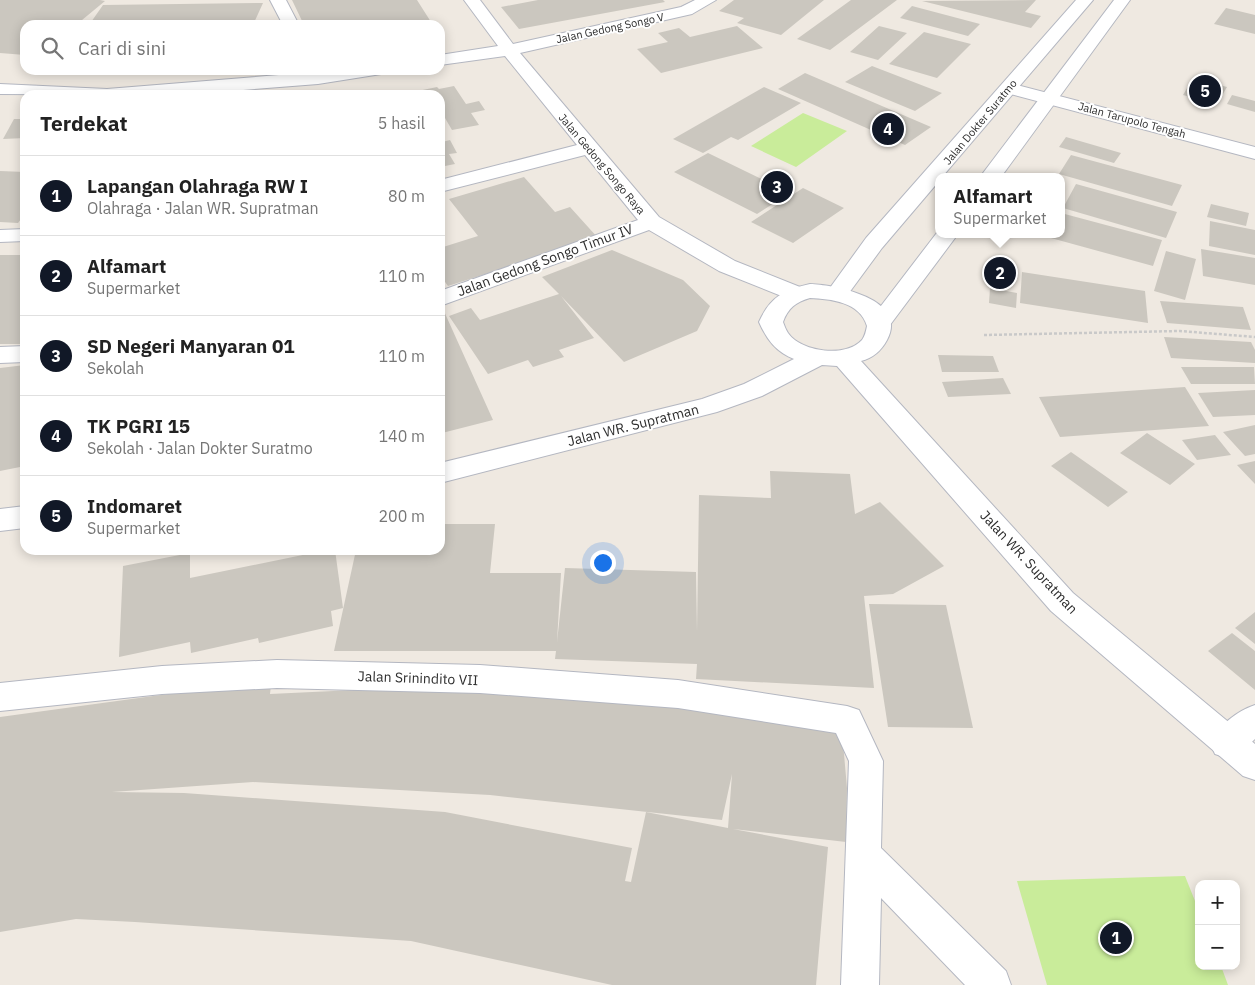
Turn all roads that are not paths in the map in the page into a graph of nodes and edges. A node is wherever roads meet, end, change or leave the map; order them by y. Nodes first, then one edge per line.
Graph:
1 (278, 0) edge
2 (472, 0) edge
3 (708, 0) edge
4 (1085, 0) edge
5 (1122, 0) edge
6 (288, 20) edge
7 (509, 50) junction
8 (445, 59) edge
9 (305, 75) edge
10 (1009, 88) junction
11 (0, 89) edge
12 (21, 90) edge
13 (149, 90) edge
14 (1049, 98) junction
15 (589, 148) junction
16 (1255, 154) edge
17 (993, 173) edge
18 (445, 185) edge
19 (651, 222) junction
20 (20, 235) edge
21 (0, 236) edge
22 (944, 238) edge
23 (838, 292) junction
24 (797, 294) junction
25 (445, 296) edge
26 (879, 324) junction
27 (20, 354) edge
28 (0, 355) edge
29 (831, 357) junction
30 (445, 472) edge
31 (20, 518) edge
32 (0, 520) edge
33 (0, 697) edge
34 (1255, 719) edge
35 (1227, 743) junction
36 (1255, 765) edge
37 (864, 856) junction
38 (860, 985) edge
39 (992, 985) edge

1 - 6 street
2 - 7 street, Jalan Gedong Songo Raya
3 - 7 street, Jalan Gedong Songo V
4 - 10 street, Jalan Dokter Suratmo
5 - 14 street
7 - 8 street, Jalan Gedong Songo V
7 - 15 street, Jalan Gedong Songo Raya
9 - 13 street
10 - 14 street, Jalan Tarupolo Tengah
10 - 23 street, Jalan Dokter Suratmo
11 - 12 street
14 - 16 street, Jalan Tarupolo Tengah
14 - 17 street
15 - 18 street
15 - 19 street, Jalan Gedong Songo Raya
19 - 24 street, Jalan Gedong Songo Raya
19 - 25 street, Jalan Gedong Songo Timur IV
20 - 21 street
22 - 26 street
23 - 24 street
23 - 26 street
24 - 29 street
26 - 29 street
27 - 28 street
29 - 30 street, Jalan WR. Supratman
29 - 35 street, Jalan WR. Supratman
31 - 32 street
33 - 37 street, Jalan Srinindito VII
34 - 35 street
35 - 36 street, Jalan WR. Supratman
37 - 38 street
37 - 39 street

